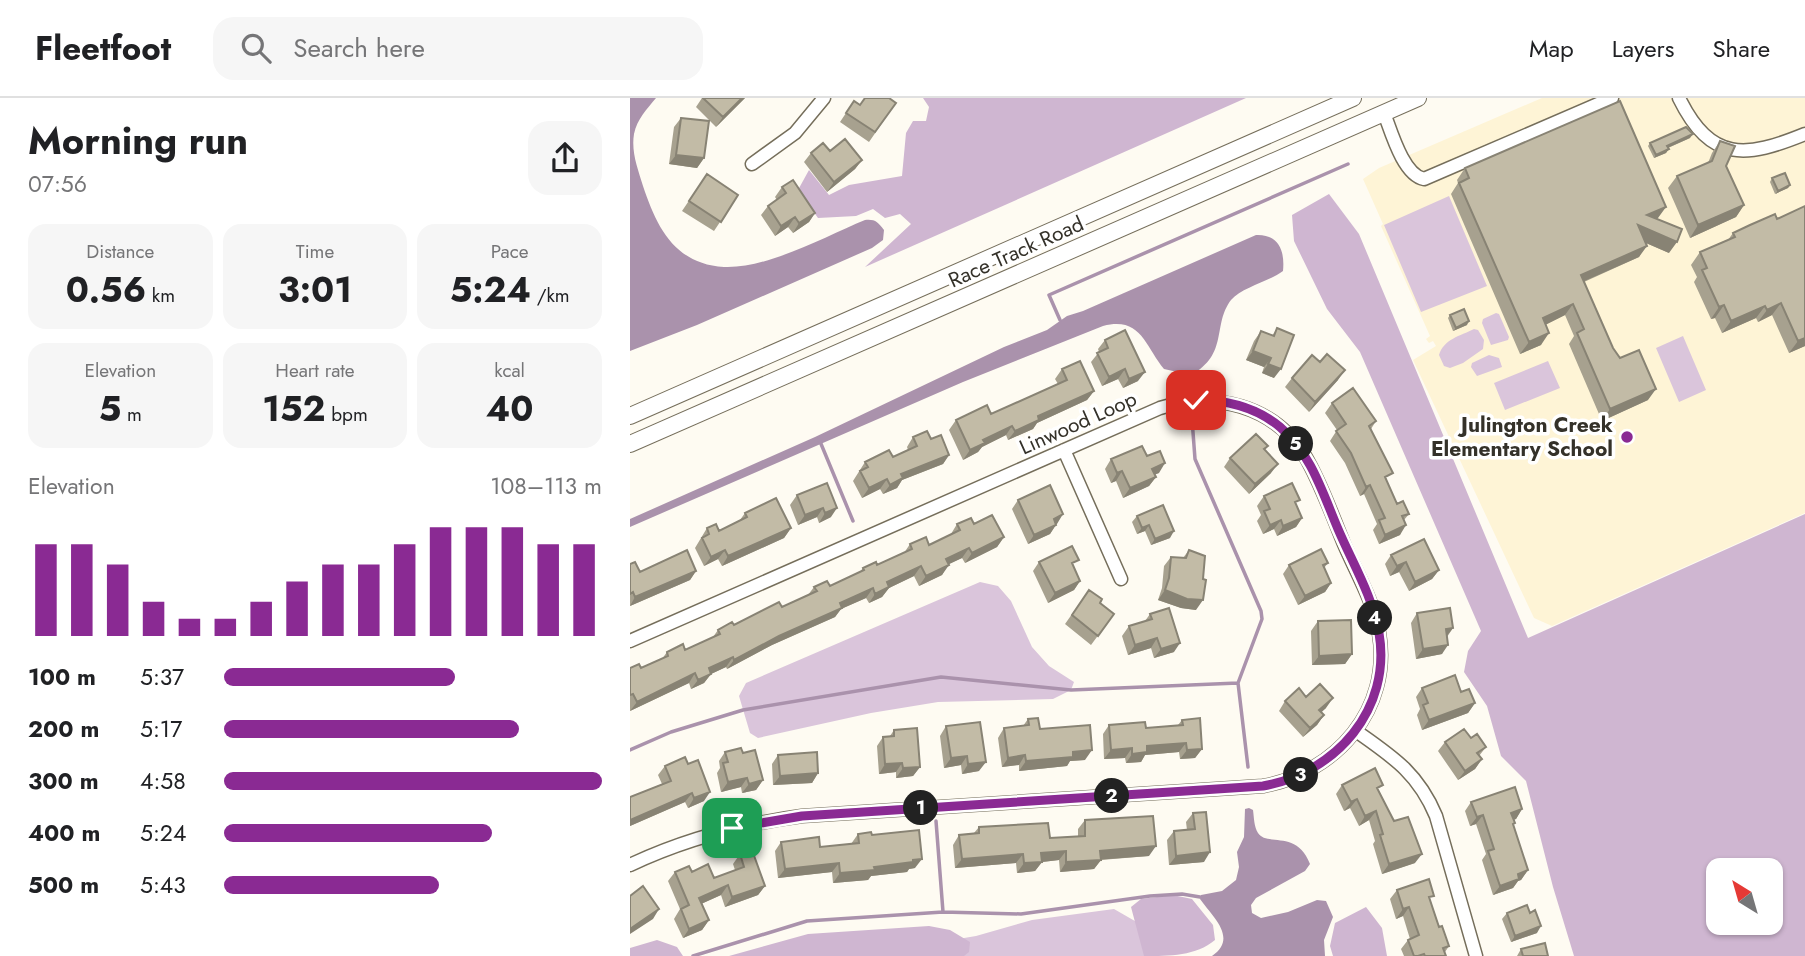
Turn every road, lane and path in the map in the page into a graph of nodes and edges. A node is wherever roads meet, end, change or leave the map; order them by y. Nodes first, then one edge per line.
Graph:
1 (824, 98) edge
2 (1353, 98) edge
3 (1419, 98) edge
4 (1610, 98) edge
5 (1679, 98) edge
6 (1386, 106) edge
7 (1805, 134) edge
8 (752, 164) dead end
9 (630, 416) edge
10 (630, 444) edge
11 (1064, 450) junction
12 (1121, 579) dead end
13 (630, 641) edge
14 (1356, 731) junction
15 (630, 865) edge
16 (1476, 956) edge

1 - 8 street
2 - 9 main road, Race Track Road
3 - 6 main road, Race Track Road
4 - 6 street
5 - 7 street
6 - 10 main road, Race Track Road
11 - 12 street
11 - 13 street, Linwood Loop
11 - 14 street, Linwood Loop
14 - 15 street, Linwood Loop
14 - 16 street

